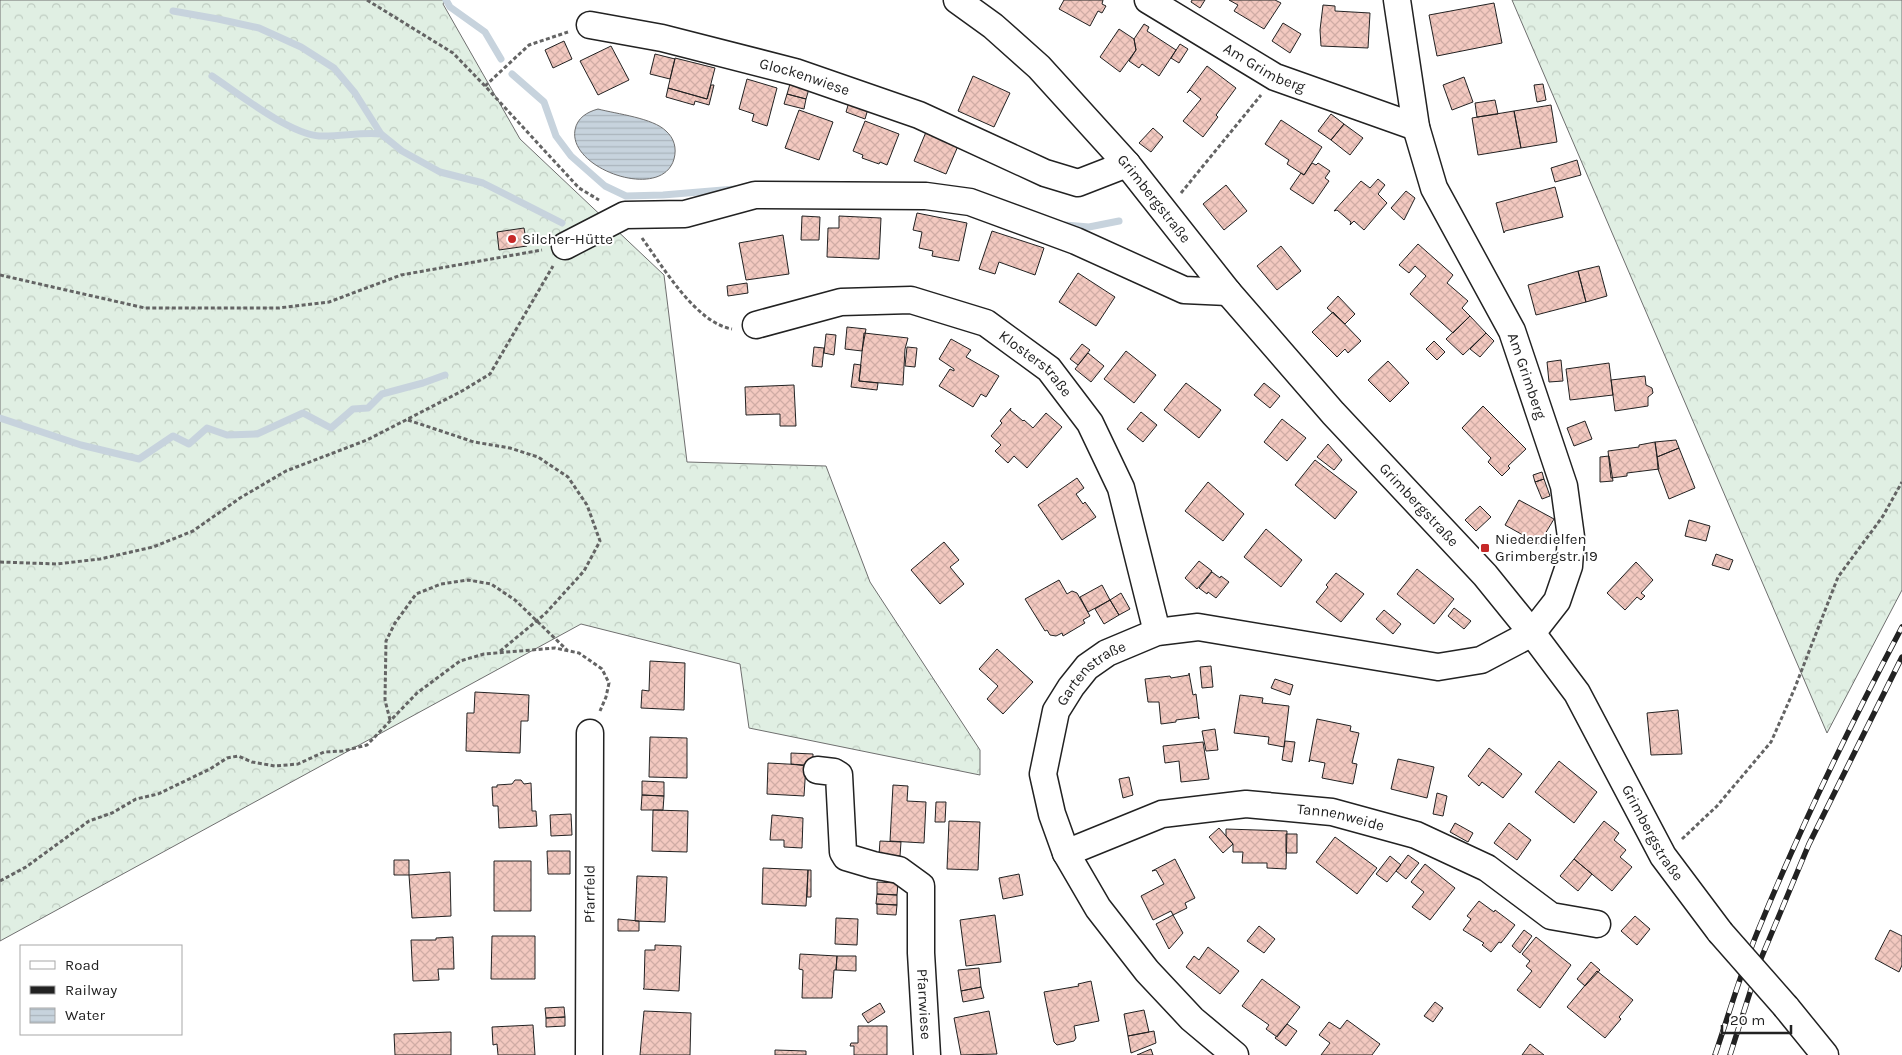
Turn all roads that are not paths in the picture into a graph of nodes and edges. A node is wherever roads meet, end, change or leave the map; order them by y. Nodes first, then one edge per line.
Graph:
1 (957, 0) edge
2 (1148, 0) edge
3 (1397, 0) edge
4 (590, 25) road end
5 (1416, 127) junction
6 (1127, 164) junction
7 (565, 246) road end
8 (1228, 292) junction
9 (756, 325) road end
10 (1157, 632) junction
11 (1532, 633) junction
12 (590, 733) road end
13 (817, 770) dead end
14 (1066, 853) junction
15 (1597, 924) dead end
16 (589, 1055) edge
17 (927, 1055) edge
18 (1235, 1055) edge
19 (1826, 1055) edge

1 - 6 street, Grimbergstraße
2 - 5 street, Am Grimberg
3 - 5 street, Am Grimberg
4 - 6 street, Glockenwiese
5 - 11 street, Am Grimberg
6 - 8 street, Grimbergstraße
7 - 8 street
8 - 11 street, Grimbergstraße
9 - 10 street, Klosterstraße
10 - 11 street, Gartenstraße
10 - 14 street, Gartenstraße
11 - 19 street, Grimbergstraße, bridge
12 - 16 street, Pfarrfeld
13 - 17 street, Pfarrwiese
14 - 15 street, Tannenweide
14 - 18 street, Gartenstraße

